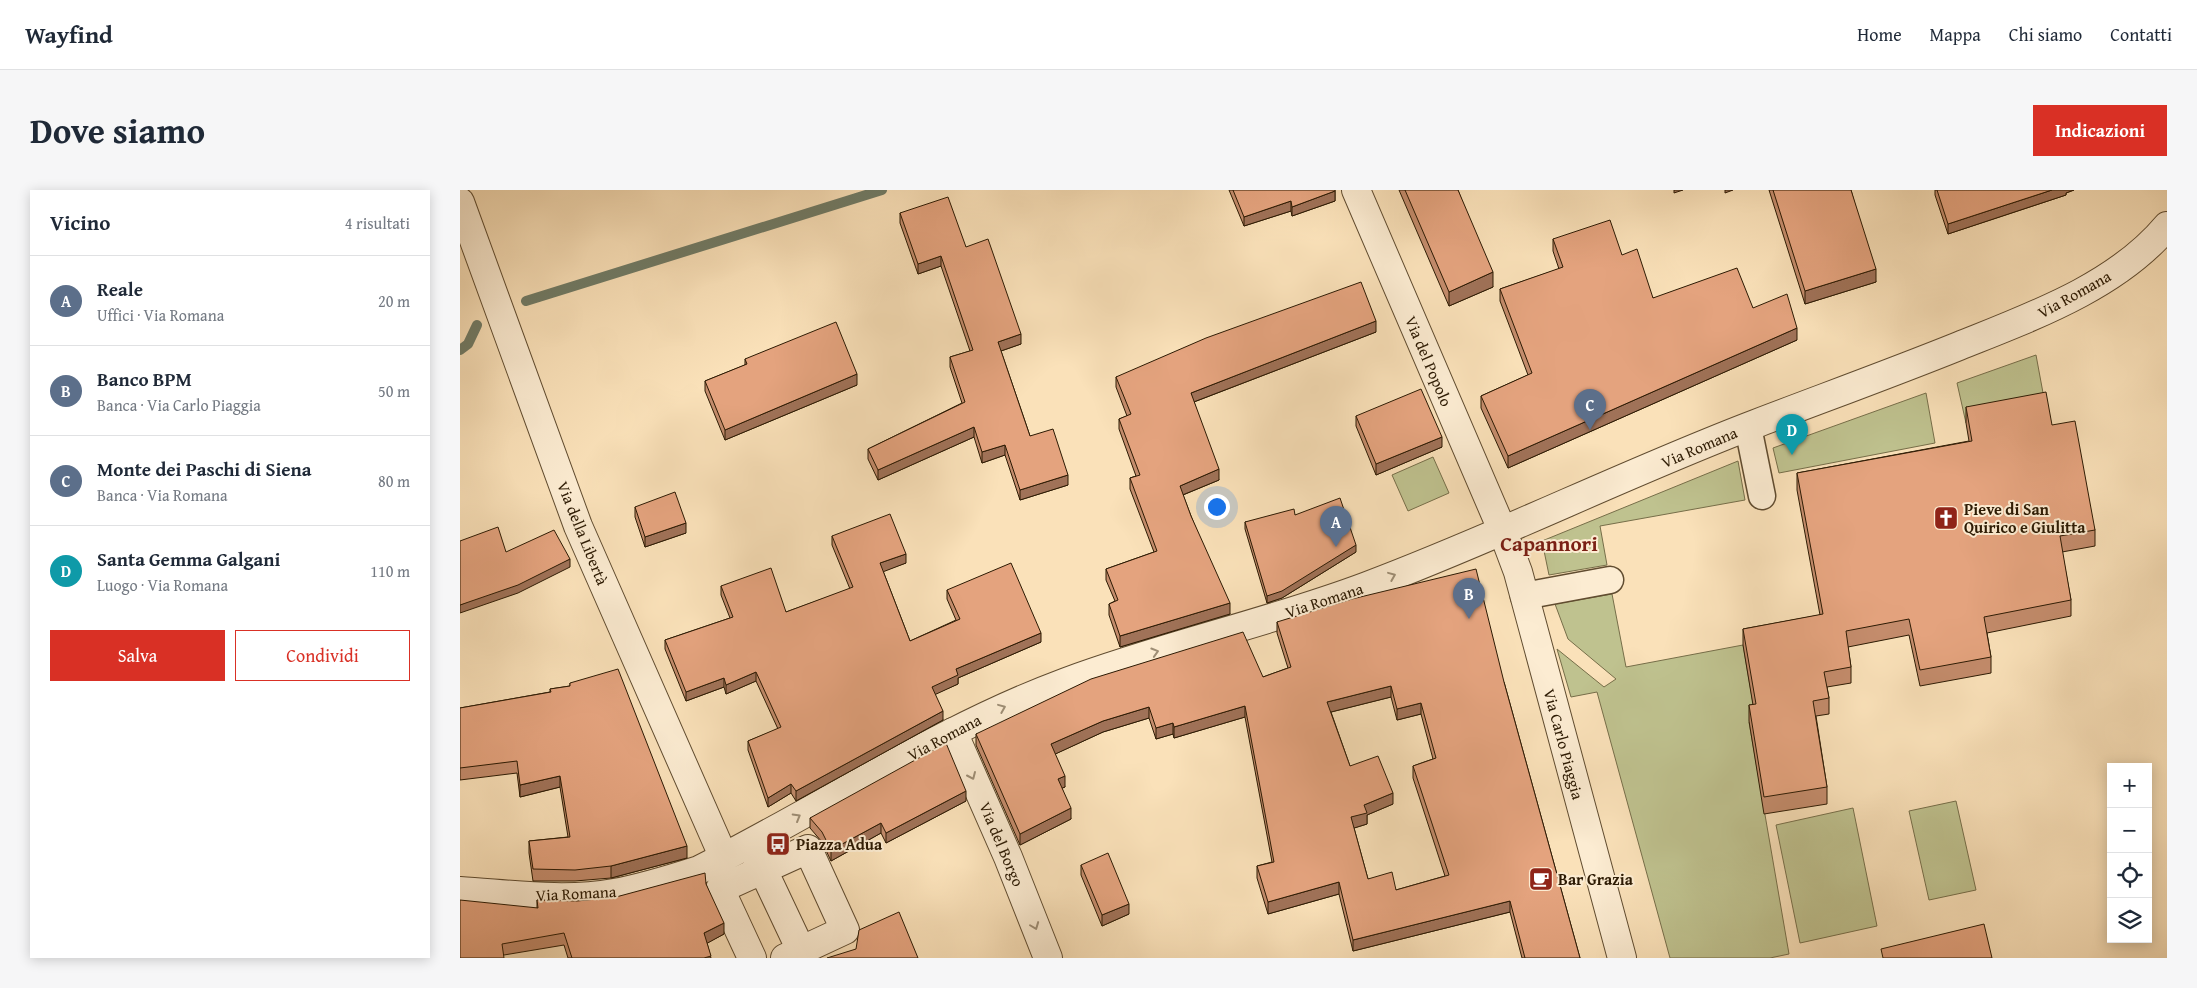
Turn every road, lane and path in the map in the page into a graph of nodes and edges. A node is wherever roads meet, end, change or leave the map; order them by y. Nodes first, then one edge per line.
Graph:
1 (1356, 190) edge
2 (460, 202) edge
3 (2167, 226) edge
4 (1748, 426) junction
5 (1762, 496) dead end
6 (1503, 532) junction
7 (1610, 580) dead end
8 (1524, 596) junction
9 (953, 732) junction
10 (750, 843) junction
11 (724, 858) junction
12 (763, 870) junction
13 (460, 891) edge
14 (791, 951) edge
15 (752, 958) edge
16 (1048, 958) edge
17 (1622, 958) edge

1 - 6 street, Via del Popolo
2 - 11 street, Via della Libertà
3 - 4 street, Via Romana
4 - 5 street
4 - 6 street, Via Romana
6 - 8 street, Via Carlo Piaggia
9 -> 6 street, Via Romana
7 - 8 street
8 - 17 street, Via Carlo Piaggia
10 -> 9 street, Via Romana
9 -> 16 street, Via del Borgo
10 - 11 street, Via Romana
10 - 12 street
11 - 13 street, Via Romana
12 - 14 street
12 - 14 street
12 - 15 street

